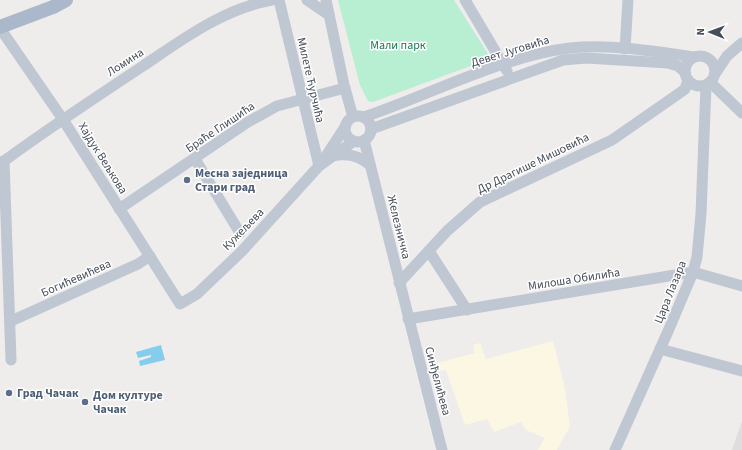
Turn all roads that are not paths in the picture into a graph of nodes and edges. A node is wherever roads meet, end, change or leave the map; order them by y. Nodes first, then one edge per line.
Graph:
1 (46, 0) edge
2 (66, 0) edge
3 (272, 0) edge
4 (279, 0) edge
5 (308, 0) edge
6 (326, 0) edge
7 (465, 0) edge
8 (628, 0) edge
9 (330, 15) junction
10 (0, 18) edge
11 (0, 27) edge
12 (742, 43) edge
13 (625, 49) junction
14 (726, 56) junction
15 (694, 57) junction
16 (707, 58) junction
17 (504, 65) junction
18 (686, 76) junction
19 (510, 78) junction
20 (710, 80) junction
21 (345, 88) junction
22 (302, 99) junction
23 (349, 103) junction
24 (378, 112) junction
25 (742, 113) edge
26 (358, 117) junction
27 (62, 118) junction
28 (345, 127) junction
29 (371, 129) junction
30 (359, 140) junction
31 (331, 156) junction
32 (196, 159) junction
33 (2, 161) edge
34 (370, 165) junction
35 (319, 166) junction
36 (120, 209) junction
37 (240, 233) dead end
38 (429, 251) junction
39 (150, 256) junction
40 (693, 272) junction
41 (399, 283) junction
42 (742, 286) edge
43 (180, 304) joint
44 (467, 310) junction
45 (408, 320) junction
46 (10, 322) junction
47 (660, 349) junction
48 (11, 360) dead end
49 (742, 371) edge
50 (442, 450) edge
51 (615, 450) edge

1 - 10 main road
2 - 11 main road
3 - 27 street, Ломина
4 - 22 street, Милете Ћурчића
5 - 9 street
6 - 9 street
7 - 17 street
8 - 13 street
9 - 21 street
11 - 27 street, Хајдук Вељкова
12 - 14 street
13 - 15 street, Девет Југовића
13 - 17 street, Девет Југовића
14 - 16 street
14 - 20 street
15 - 16 street
15 - 18 street
16 - 20 street
17 - 19 street
17 - 24 street, Девет Југовића
18 - 19 street, Девет Југовића
18 - 20 street
18 - 38 street, Др Драгише Мишовића
19 - 29 street, Девет Југовића
20 - 25 street
20 - 40 street, Цара Лазара
21 - 22 street, Браће Глишића
21 - 23 street
22 - 32 street, Браће Глишића
22 - 35 street, Милете Ћурчића
23 - 24 street
23 - 26 street
24 - 26 street, Девет Југовића
26 - 28 street
26 - 29 street
27 - 33 street, Ломина
27 - 36 street, Хајдук Вељкова
28 - 30 street
28 - 35 street, Кужељева
29 - 30 street
30 - 31 street, Кужељева
30 - 34 street, Железничка
31 - 34 street
31 - 35 street, Кужељева
32 - 36 street, Браће Глишића
32 - 37 street
33 - 46 street
34 - 41 street, Железничка
35 - 43 street, Кужељева
36 - 39 street, Хајдук Вељкова
38 - 41 street, Др Драгише Мишовића
38 - 44 street
39 - 43 street, Хајдук Вељкова
39 - 46 street, Богићевићева
40 - 42 street, Милоша Обилића
40 - 44 street, Милоша Обилића
40 - 47 street, Цара Лазара
41 - 45 street, Железничка
44 - 45 street, Милоша Обилића
45 - 50 street, Синђелићева
46 - 48 street
47 - 49 street
47 - 51 street, Цара Лазара

